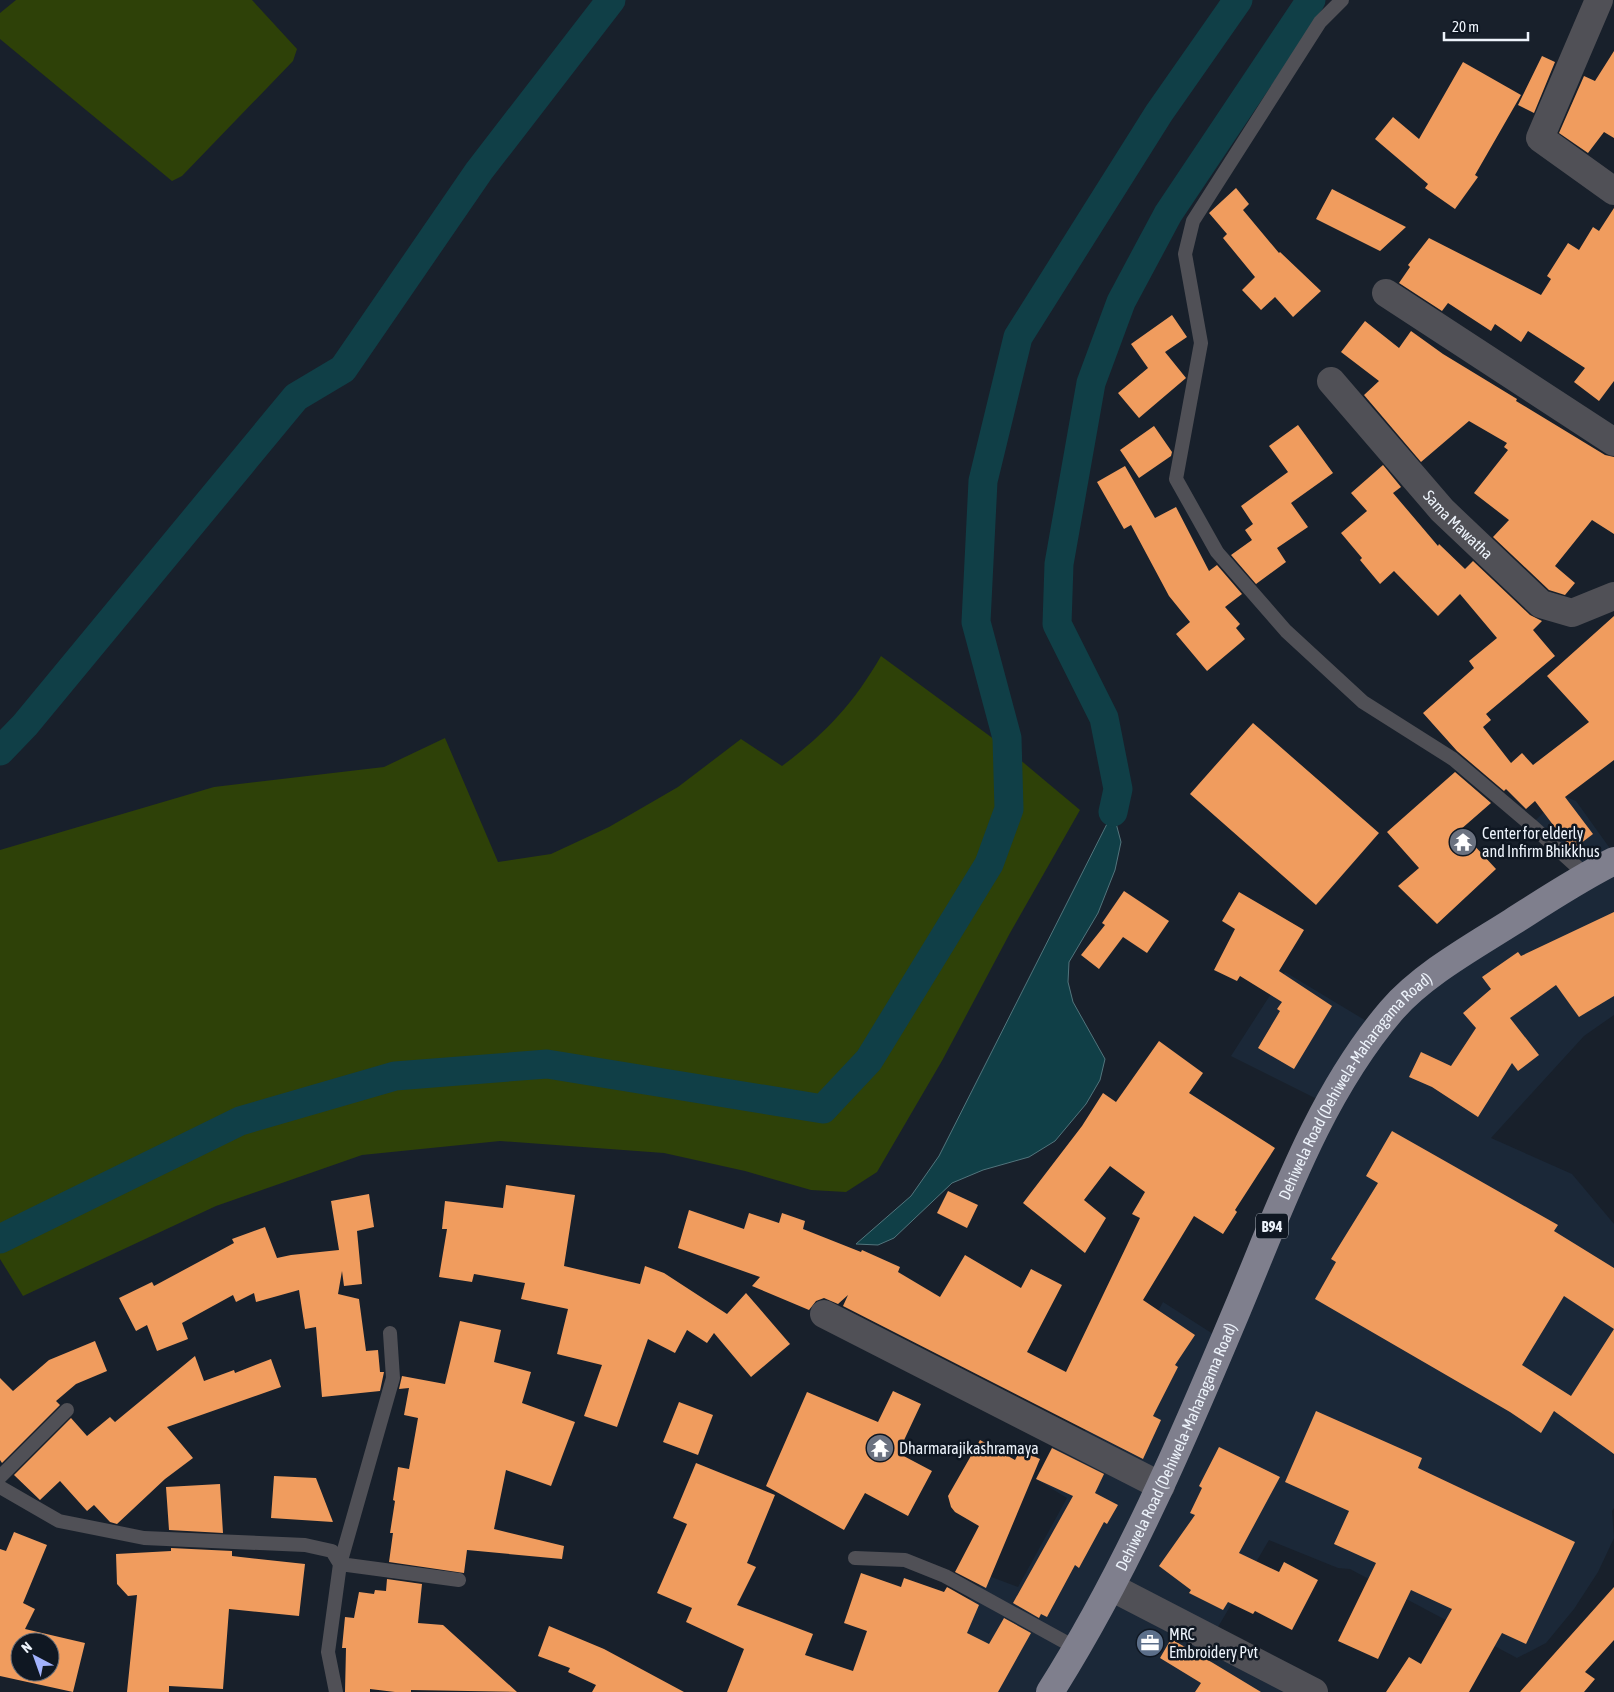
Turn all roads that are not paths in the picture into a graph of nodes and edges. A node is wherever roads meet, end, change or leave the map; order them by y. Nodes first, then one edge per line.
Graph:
1 (1342, 0) edge
2 (1599, 0) edge
3 (1614, 191) edge
4 (1386, 293) dead end
5 (1331, 381) dead end
6 (1614, 442) edge
7 (1614, 596) edge
8 (1614, 861) edge
9 (1586, 875) junction
10 (824, 1314) dead end
11 (390, 1333) dead end
12 (68, 1410) dead end
13 (0, 1477) edge
14 (1160, 1486) junction
15 (0, 1487) edge
16 (855, 1558) dead end
17 (340, 1564) junction
18 (459, 1580) dead end
19 (1111, 1586) junction
20 (1076, 1648) junction
21 (336, 1692) edge
22 (1050, 1692) edge
23 (1314, 1692) edge

1 - 9 lane
2 - 3 street
4 - 6 street
5 - 7 street, Sama Mawatha
8 - 9 main road, Dehiwela Road (Dehiwela-Maharagama Road) / B94
9 - 14 main road, Dehiwela Road (Dehiwela-Maharagama Road) / B94
10 - 14 street
11 - 17 lane
12 - 13 lane
14 - 19 main road, Dehiwela Road (Dehiwela-Maharagama Road) / B94
15 - 17 lane
16 - 20 lane
17 - 18 lane
17 - 21 lane
19 - 20 main road, Dehiwela Road (Dehiwela-Maharagama Road) / B94
19 - 23 street
20 - 22 main road, Dehiwela Road (Dehiwela-Maharagama Road) / B94

